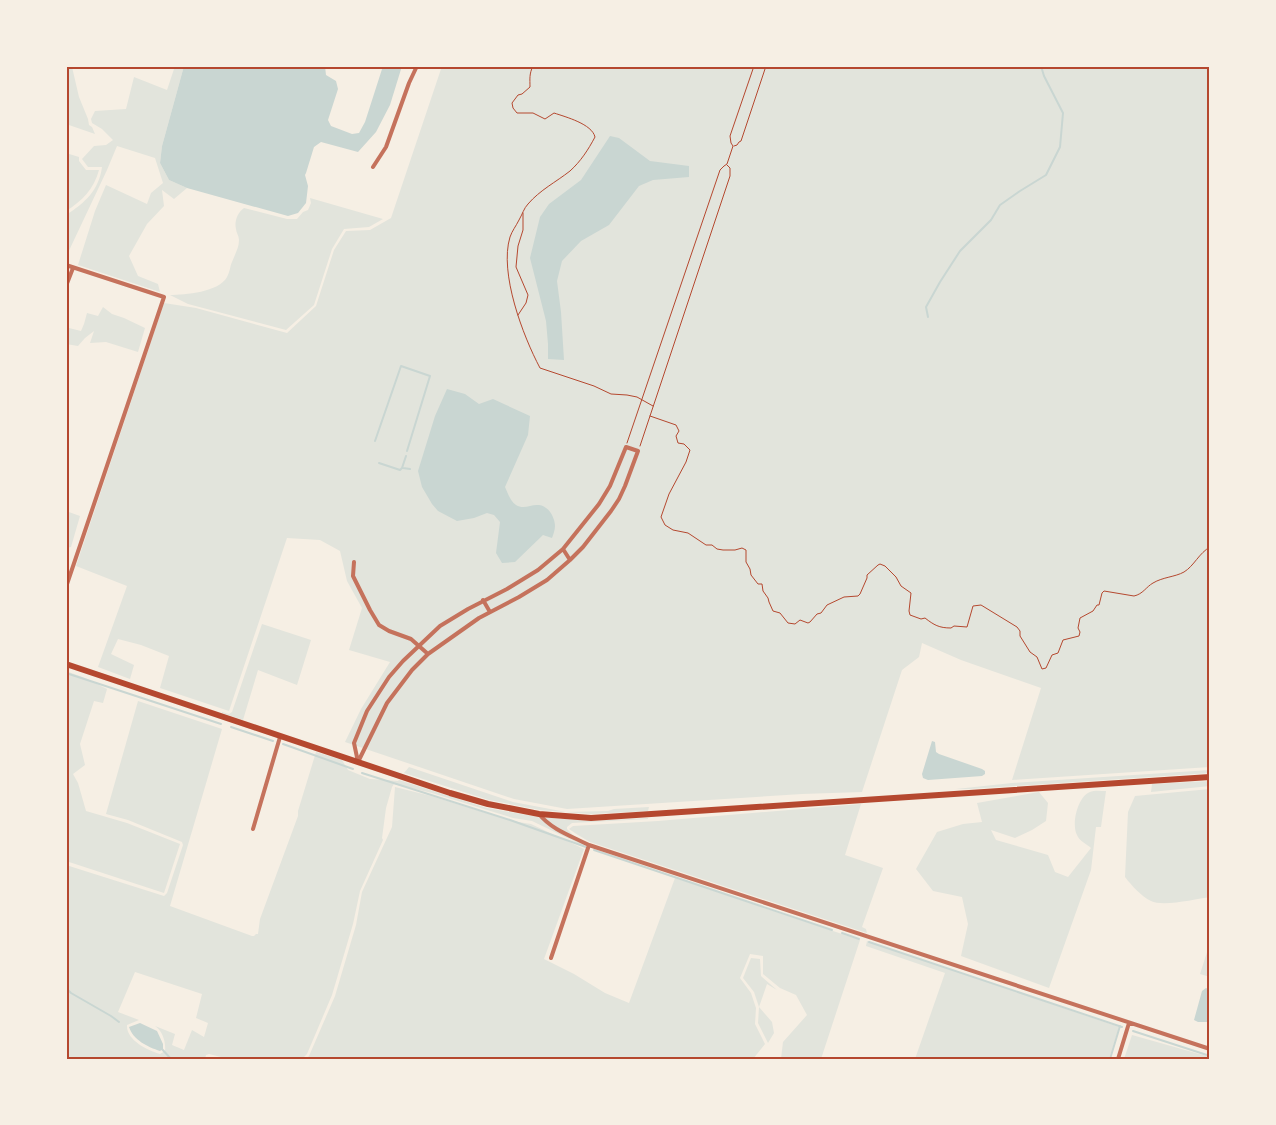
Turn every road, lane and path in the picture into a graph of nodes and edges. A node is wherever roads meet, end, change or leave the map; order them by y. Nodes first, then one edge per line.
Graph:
1 (417, 66) edge
2 (532, 66) edge
3 (754, 66) edge
4 (766, 66) edge
5 (733, 146) junction
6 (727, 164) junction
7 (373, 167) dead end
8 (523, 212) junction
9 (66, 266) edge
10 (73, 268) junction
11 (66, 286) edge
12 (517, 316) junction
13 (642, 400) junction
14 (653, 406) junction
15 (650, 416) junction
16 (626, 447) junction
17 (638, 451) junction
18 (1210, 547) edge
19 (563, 549) junction
20 (570, 560) junction
21 (354, 562) dead end
22 (66, 586) edge
23 (483, 600) junction
24 (490, 612) junction
25 (419, 646) junction
26 (428, 654) junction
27 (66, 664) edge
28 (280, 737) junction
29 (358, 762) junction
30 (1210, 777) edge
31 (540, 814) junction
32 (253, 829) dead end
33 (589, 845) junction
34 (551, 958) dead end
35 (1129, 1022) junction
36 (1210, 1049) edge
37 (1118, 1059) edge

1 - 7 street
2 - 8 path
3 - 5 path
4 - 5 path
5 - 6 path
6 - 13 path
6 - 14 path
8 - 12 path
8 - 12 path
9 - 10 street
10 - 11 street
10 - 22 street
12 - 13 path
13 - 14 path
13 - 16 path
14 - 15 path
15 - 17 path
15 - 18 path
16 - 17 street
16 - 19 street
17 - 20 street
19 - 20 street
19 - 23 street
20 - 24 street
21 - 25 street
23 - 24 street
23 - 25 street
24 - 26 street
25 - 26 street
25 - 29 street
26 - 29 street
27 - 28 main road
28 - 29 main road
28 - 32 street
29 - 31 main road
30 - 31 main road
31 - 33 street
33 - 34 street
33 - 35 street
35 - 36 street
35 - 37 street

